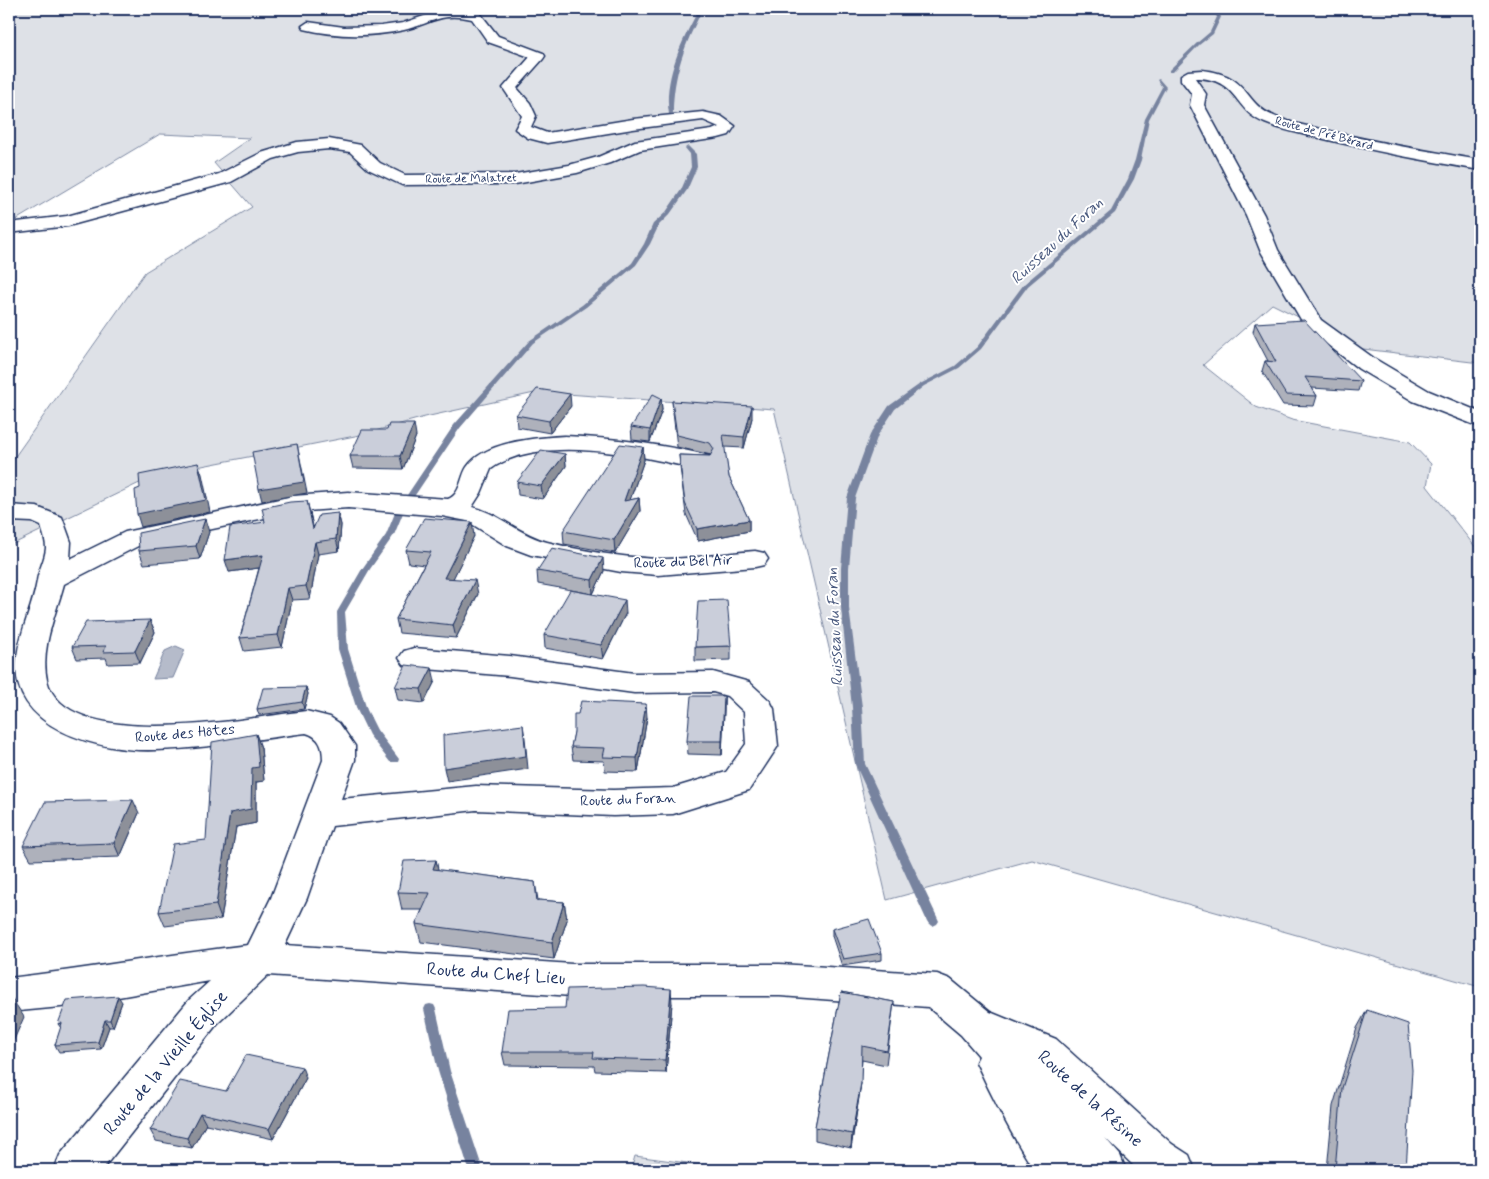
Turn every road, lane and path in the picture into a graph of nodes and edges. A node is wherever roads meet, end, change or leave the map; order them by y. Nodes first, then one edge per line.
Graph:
1 (308, 26) dead end
2 (1480, 165) edge
3 (9, 228) edge
4 (1480, 420) edge
5 (701, 461) edge
6 (432, 507) junction
7 (9, 513) edge
8 (755, 559) dead end
9 (50, 580) junction
10 (414, 658) dead end
11 (321, 814) junction
12 (260, 958) junction
13 (9, 995) edge
14 (975, 1023) junction
15 (76, 1170) edge
16 (1058, 1170) edge
17 (1105, 1170) edge
18 (1174, 1170) edge

1 - 3 street, Route de Malatret
2 - 4 street, Route de Pré Bérard
5 - 6 street, Route du Bel Air
6 - 8 street, Route du Bel Air
6 - 9 street, Route du Bel Air
7 - 9 street, Route des Hôtes
9 - 11 street, Route des Hôtes
10 - 11 street, Route du Foran
11 - 12 street, Route des Hôtes
12 - 13 street, Route du Chef Lieu
12 - 14 street, Route du Chef Lieu
12 - 15 street, Route de la Vieille Église
14 - 16 street
14 - 17 street
14 - 18 street, Route de la Résine

